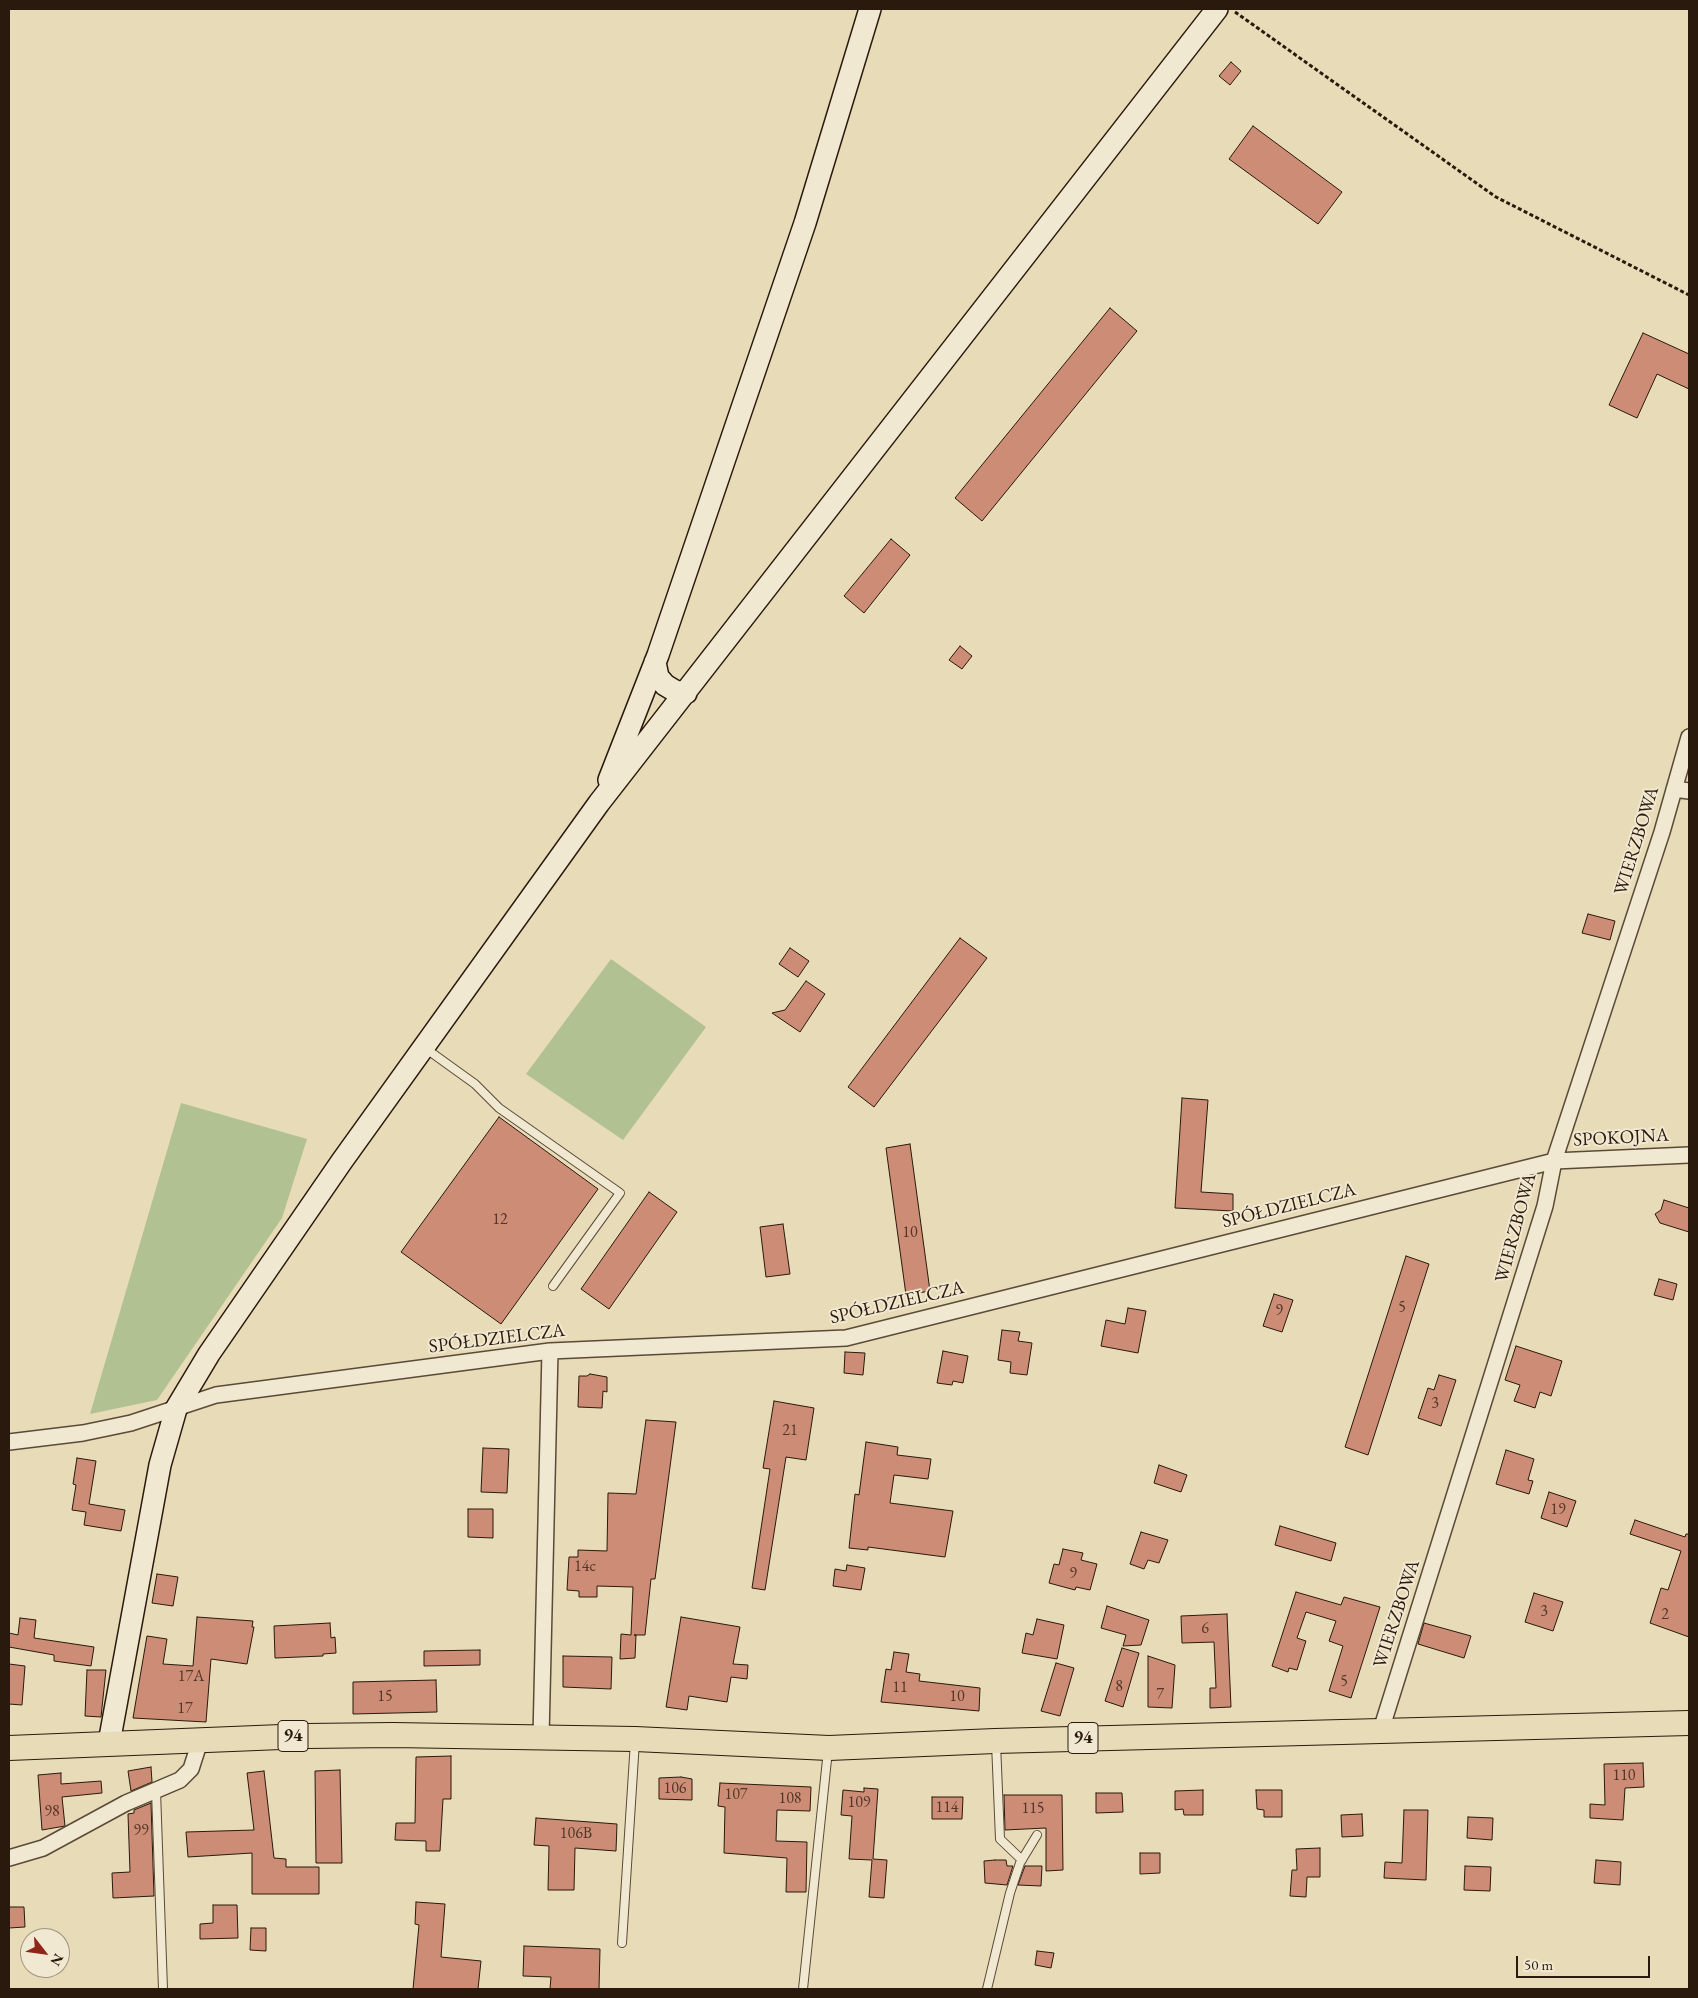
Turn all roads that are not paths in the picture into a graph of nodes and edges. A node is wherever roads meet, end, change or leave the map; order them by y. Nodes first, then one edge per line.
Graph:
1 (870, 9) edge
2 (1217, 9) edge
3 (655, 662) junction
4 (686, 692) junction
5 (1689, 737) edge
6 (1682, 790) edge
7 (599, 803) junction
8 (423, 1047) junction
9 (1689, 1154) edge
10 (1554, 1161) junction
11 (553, 1286) dead end
12 (550, 1351) junction
13 (176, 1409) junction
14 (9, 1442) edge
15 (1689, 1724) edge
16 (1381, 1730) junction
17 (541, 1737) junction
18 (635, 1739) junction
19 (200, 1741) junction
20 (995, 1741) junction
21 (109, 1743) junction
22 (9, 1748) edge
23 (828, 1748) junction
24 (156, 1791) junction
25 (1037, 1834) dead end
26 (9, 1858) edge
27 (1022, 1860) junction
28 (622, 1943) dead end
29 (163, 1989) edge
30 (803, 1989) edge
31 (987, 1989) edge

1 - 3 main road
2 - 4 main road
3 - 4 main road
3 - 7 main road
4 - 7 main road
5 - 6 street, WIERZBOWA
6 - 10 street, WIERZBOWA
7 - 8 main road
8 - 11 lane
8 - 13 main road
9 - 10 street, SPOKOJNA
10 - 12 street, SPÓŁDZIELCZA
10 - 16 street, WIERZBOWA
12 - 13 street, SPÓŁDZIELCZA
12 - 17 street
13 - 14 street, SPÓŁDZIELCZA
13 - 21 main road
15 - 16 main road, 94
16 - 20 main road, 94
17 - 18 main road, 94
17 - 19 main road, 94
18 - 23 main road, 94
18 - 28 lane
19 - 21 main road, 94
19 - 24 street
20 - 23 main road, 94
20 - 27 lane
21 - 22 main road, 94
23 - 30 lane
24 - 26 street
24 - 29 lane
25 - 27 lane
27 - 31 lane

